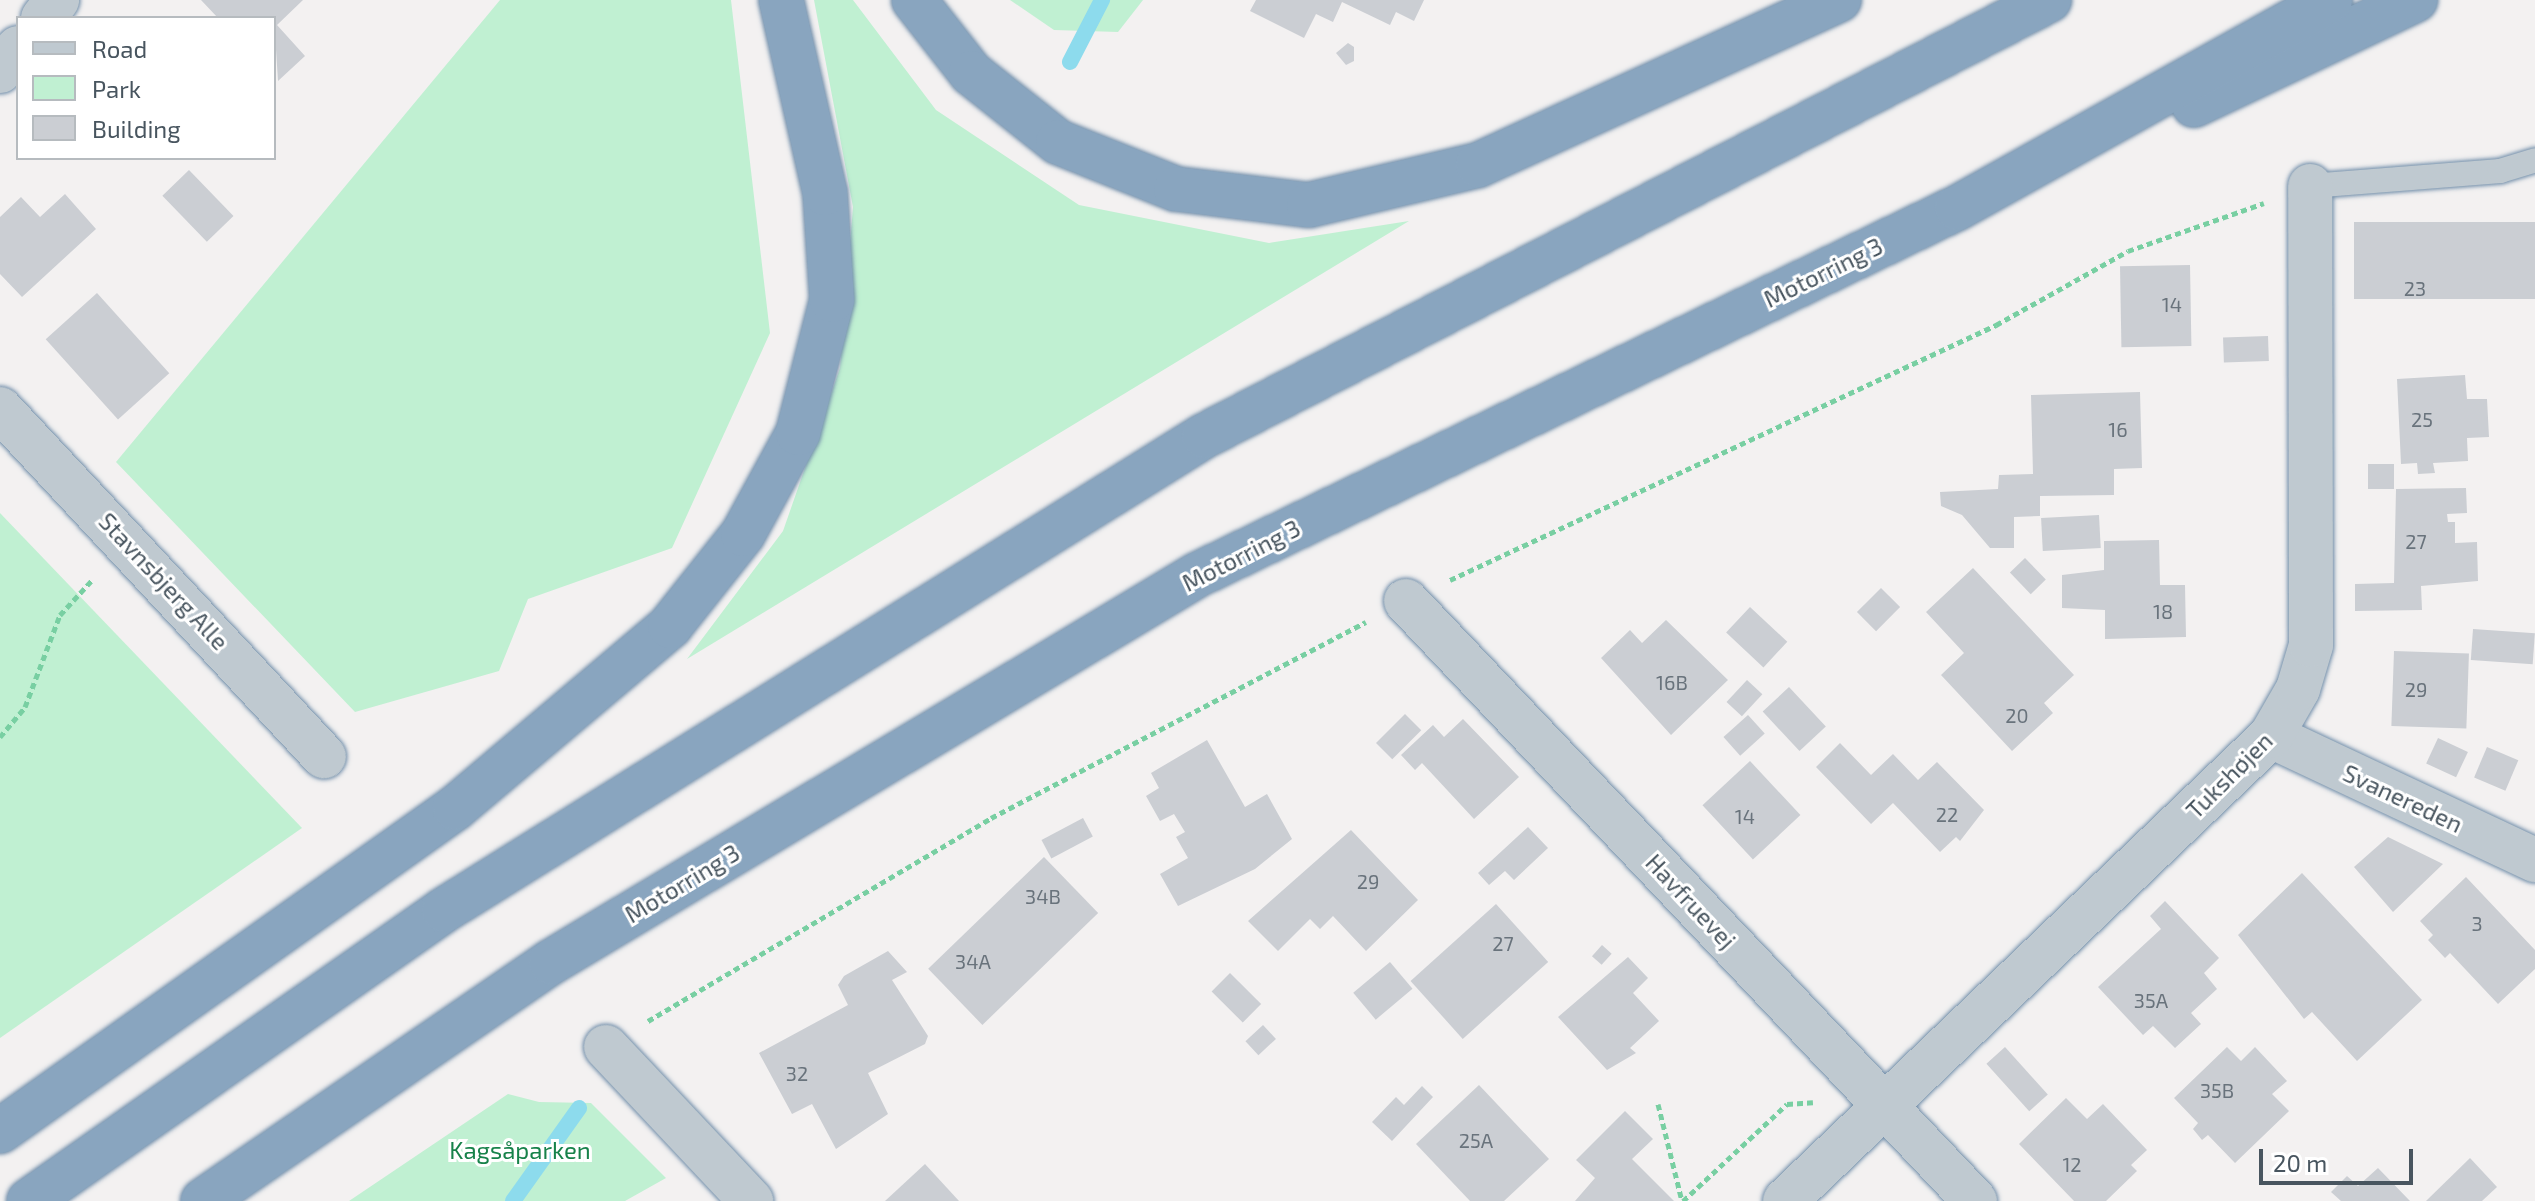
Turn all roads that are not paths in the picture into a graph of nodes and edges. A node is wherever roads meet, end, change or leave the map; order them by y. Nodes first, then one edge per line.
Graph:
1 (57, 0) edge
2 (781, 0) edge
3 (914, 0) edge
4 (1839, 0) edge
5 (2049, 0) edge
6 (2330, 0) edge
7 (2415, 0) edge
8 (45, 16) edge
9 (16, 51) edge
10 (0, 71) edge
11 (2535, 160) edge
12 (2310, 186) joint
13 (1957, 208) junction
14 (0, 409) edge
15 (1406, 601) road end
16 (2271, 736) junction
17 (324, 756) dead end
18 (2535, 860) edge
19 (606, 1047) road end
20 (1886, 1106) junction
21 (0, 1131) edge
22 (29, 1201) edge
23 (203, 1201) edge
24 (751, 1201) edge
25 (1785, 1201) edge
26 (1975, 1201) edge

1 - 8 street
2 - 21 highway
3 - 4 highway
5 - 22 highway
6 - 13 highway, Motorring 3
7 - 13 highway
9 - 10 street
11 - 12 lane
12 - 16 street, Tukshøjen
13 - 23 highway, Motorring 3
14 - 17 street, Stavnsbjerg Alle
15 - 20 street, Havfruevej
16 - 18 street, Svanereden
16 - 20 street, Tukshøjen
19 - 24 street
20 - 25 street, Tukshøjen
20 - 26 street, Havfruevej

